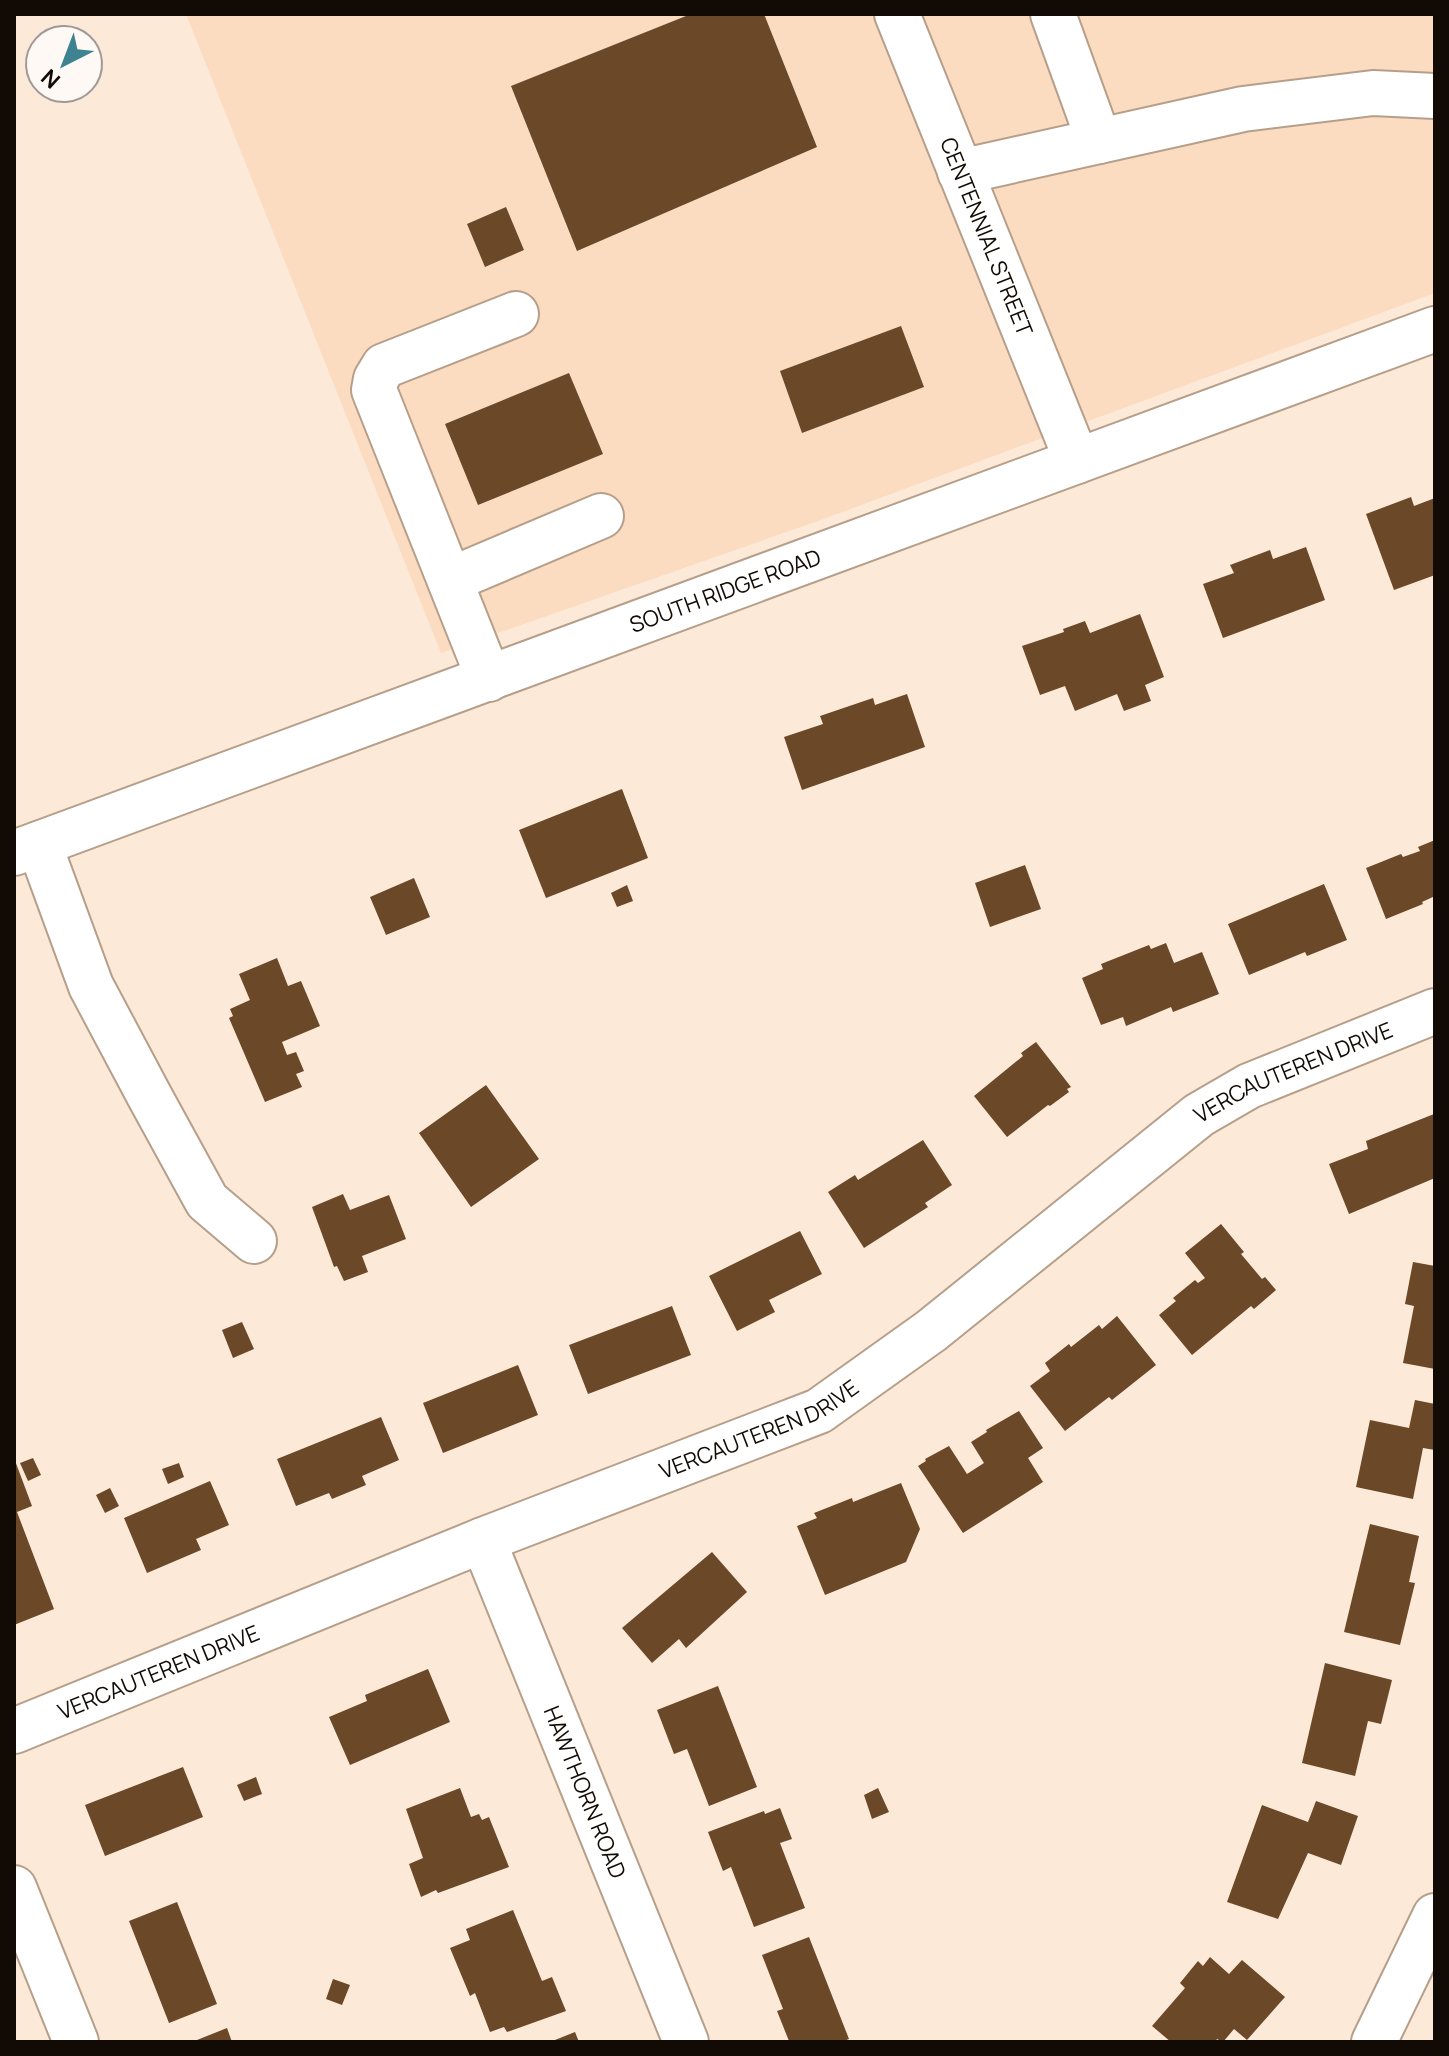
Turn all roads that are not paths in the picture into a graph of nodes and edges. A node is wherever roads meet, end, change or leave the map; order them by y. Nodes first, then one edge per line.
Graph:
1 (897, 14) edge
2 (1053, 14) edge
3 (1435, 96) edge
4 (1099, 141) junction
5 (960, 172) junction
6 (516, 314) dead end
7 (1435, 329) edge
8 (1077, 461) junction
9 (601, 516) dead end
10 (450, 580) junction
11 (489, 679) junction
12 (27, 849) edge
13 (1435, 1011) edge
14 (254, 1241) dead end
15 (483, 1540) junction
16 (14, 1731) edge
17 (14, 1888) edge
18 (1435, 1916) edge
19 (76, 2042) edge
20 (686, 2042) edge
21 (1374, 2042) edge

1 - 5 street, CENTENNIAL STREET
2 - 4 street
3 - 4 street
4 - 5 street
5 - 8 street, CENTENNIAL STREET
6 - 10 street
7 - 8 street, SOUTH RIDGE ROAD
8 - 11 street, SOUTH RIDGE ROAD
9 - 10 street
10 - 11 street
11 - 12 street, SOUTH RIDGE ROAD
12 - 14 street
13 - 15 street, VERCAUTEREN DRIVE
15 - 16 street, VERCAUTEREN DRIVE
15 - 20 street, HAWTHORN ROAD
17 - 19 street
18 - 21 street

